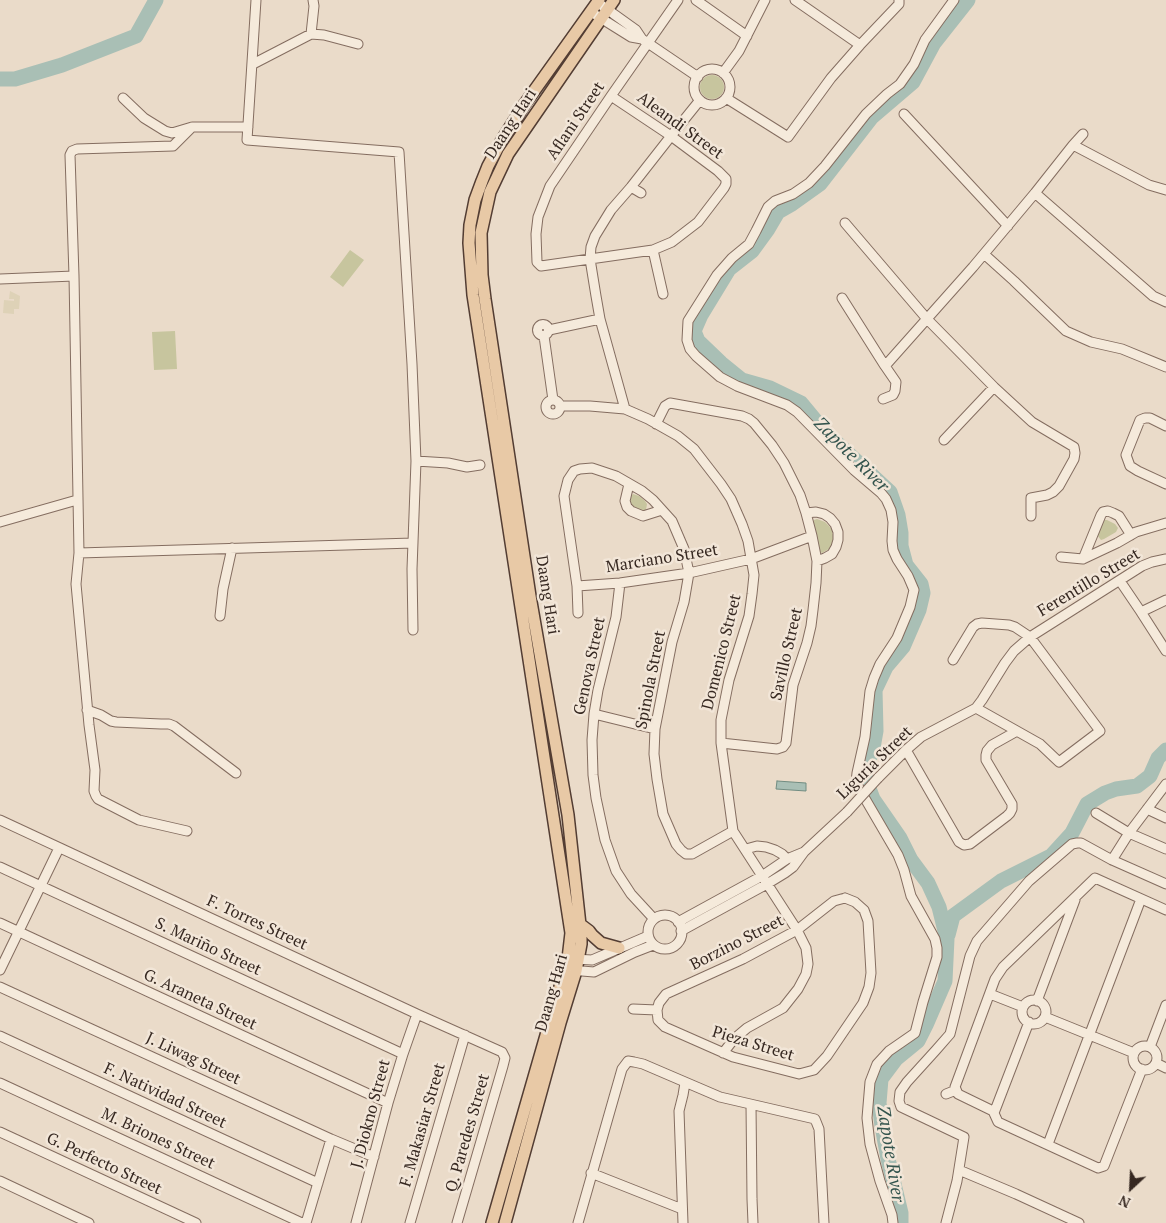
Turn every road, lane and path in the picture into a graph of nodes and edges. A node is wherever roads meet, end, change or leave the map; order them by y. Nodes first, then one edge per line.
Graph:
1 (256, 0) edge
2 (313, 0) edge
3 (678, 0) edge
4 (696, 0) edge
5 (765, 0) edge
6 (795, 0) edge
7 (898, 0) edge
8 (954, 0) edge
9 (596, 5) edge
10 (608, 9) edge
11 (311, 34) junction
12 (747, 36) junction
13 (644, 41) junction
14 (358, 44) dead end
15 (860, 45) junction
16 (253, 64) junction
17 (723, 73) junction
18 (698, 77) junction
19 (611, 96) junction
20 (123, 98) dead end
21 (726, 98) junction
22 (700, 100) junction
23 (904, 114) dead end
24 (192, 127) junction
25 (248, 127) junction
26 (1083, 134) dead end
27 (671, 136) junction
28 (1073, 145) junction
29 (631, 187) junction
30 (1166, 190) edge
31 (641, 193) dead end
32 (1035, 193) junction
33 (845, 223) dead end
34 (1008, 226) junction
35 (653, 250) junction
36 (984, 254) junction
37 (590, 259) junction
38 (545, 266) joint
39 (74, 276) junction
40 (0, 279) edge
41 (663, 294) dead end
42 (842, 298) dead end
43 (1166, 302) edge
44 (600, 319) junction
45 (927, 319) junction
46 (885, 366) junction
47 (1166, 367) edge
48 (994, 387) junction
49 (883, 399) dead end
50 (625, 409) junction
51 (656, 424) junction
52 (1166, 426) edge
53 (944, 440) dead end
54 (416, 461) junction
55 (480, 465) dead end
56 (630, 484) junction
57 (1166, 484) edge
58 (78, 500) junction
59 (662, 510) junction
60 (806, 513) junction
61 (1031, 516) dead end
62 (0, 522) edge
63 (1166, 523) edge
64 (1131, 535) junction
65 (812, 536) junction
66 (413, 543) junction
67 (232, 548) junction
68 (78, 553) junction
69 (1061, 557) dead end
70 (1084, 558) junction
71 (752, 559) junction
72 (1166, 559) edge
73 (817, 561) junction
74 (689, 573) junction
75 (1120, 580) junction
76 (620, 583) junction
77 (577, 586) junction
78 (525, 597) junction
79 (1166, 600) edge
80 (1141, 612) junction
81 (578, 613) dead end
82 (220, 616) dead end
83 (413, 630) dead end
84 (1030, 637) junction
85 (1166, 652) edge
86 (953, 660) dead end
87 (976, 708) junction
88 (87, 710) junction
89 (594, 714) junction
90 (655, 729) junction
91 (1017, 731) junction
92 (721, 743) junction
93 (906, 750) junction
94 (236, 773) dead end
95 (1166, 784) edge
96 (1147, 809) junction
97 (1096, 814) dead end
98 (1166, 818) edge
99 (0, 820) edge
100 (733, 830) junction
101 (187, 831) dead end
102 (1129, 833) junction
103 (59, 848) junction
104 (746, 849) junction
105 (1166, 849) edge
106 (804, 852) junction
107 (787, 859) junction
108 (1112, 860) junction
109 (0, 867) edge
110 (765, 880) junction
111 (1166, 884) edge
112 (40, 886) junction
113 (1142, 899) junction
114 (855, 902) joint
115 (1166, 910) edge
116 (1066, 912) junction
117 (654, 919) junction
118 (678, 922) junction
119 (0, 924) edge
120 (581, 925) junction
121 (797, 930) junction
122 (682, 931) junction
123 (18, 932) junction
124 (648, 936) junction
125 (654, 944) junction
126 (619, 948) junction
127 (572, 965) junction
128 (0, 970) edge
129 (0, 986) edge
130 (990, 994) junction
131 (1037, 1000) junction
132 (1166, 1005) edge
133 (1023, 1007) junction
134 (634, 1009) dead end
135 (656, 1010) junction
136 (417, 1014) junction
137 (1045, 1017) junction
138 (1029, 1022) junction
139 (465, 1035) junction
140 (1090, 1035) junction
141 (0, 1036) edge
142 (1150, 1047) junction
143 (502, 1052) joint
144 (723, 1053) junction
145 (1134, 1053) junction
146 (403, 1054) junction
147 (1156, 1063) junction
148 (1166, 1068) edge
149 (1142, 1069) junction
150 (686, 1082) junction
151 (0, 1083) edge
152 (956, 1090) junction
153 (946, 1094) dead end
154 (388, 1103) junction
155 (752, 1105) junction
156 (994, 1113) junction
157 (0, 1132) edge
158 (331, 1139) junction
159 (1048, 1144) junction
160 (374, 1157) junction
161 (959, 1170) junction
162 (592, 1174) junction
163 (0, 1181) edge
164 (318, 1183) junction
165 (682, 1209) junction
166 (89, 1223) edge
167 (196, 1223) edge
168 (304, 1223) edge
169 (356, 1223) edge
170 (410, 1223) edge
171 (457, 1223) edge
172 (492, 1223) edge
173 (505, 1223) edge
174 (578, 1223) edge
175 (683, 1223) edge
176 (753, 1223) edge
177 (824, 1223) edge
178 (893, 1223) edge
179 (946, 1223) edge
180 (1079, 1223) edge

1 - 16 street
2 - 11 street
3 - 13 street, Aflani Street
4 - 12 street
5 - 12 street
6 - 15 street
7 - 15 street
8 - 178 street
9 - 10 street
9 - 78 main road, Daang Hari
10 - 13 street
10 - 78 main road, Daang Hari
11 - 14 street
11 - 16 street
12 - 17 street
13 - 18 street
13 - 19 street, Aflani Street
15 - 21 street
16 - 25 street
17 - 18 street
17 - 21 street
18 - 22 street
19 - 27 street, Aleandi Street
19 - 38 street, Aflani Street
20 - 24 street
21 - 22 street
22 - 27 street
23 - 34 street
24 - 25 street
24 - 39 street
25 - 54 street
26 - 28 street
27 - 29 street
27 - 35 street, Aleandi Street
28 - 30 street
28 - 32 street
29 - 31 street
29 - 37 street
32 - 34 street
32 - 43 street
33 - 45 street
34 - 36 street
35 - 37 street, Aleandi Street
35 - 41 street
36 - 45 street
36 - 47 street
37 - 38 street, Aleandi Street
37 - 44 street
39 - 40 street
39 - 58 street
42 - 46 street
44 - 50 street
44 - 50 street, Domenico Street
45 - 46 street
45 - 48 street
46 - 49 street
48 - 53 street
48 - 61 street
50 - 51 street, Domenico Street
51 - 60 street, Savillo Street
51 - 71 street, Domenico Street
52 - 57 street
54 - 55 street
54 - 66 street
56 - 59 street
56 - 59 street
56 - 77 street
58 - 62 street
58 - 68 street
59 - 74 street
60 - 65 street, Savillo Street
60 - 73 street
63 - 64 street
64 - 70 street
64 - 70 street
65 - 71 street, Marciano Street
65 - 73 street, Savillo Street
66 - 67 street
66 - 83 street
67 - 68 street
67 - 82 street
68 - 88 street
69 - 70 street
71 - 74 street, Marciano Street
71 - 92 street, Domenico Street
72 - 75 street, Ferentillo Street
73 - 92 street, Savillo Street
74 - 76 street, Marciano Street
74 - 90 street, Spinola Street
75 - 80 street
75 - 84 street, Ferentillo Street
76 - 77 street, Marciano Street
76 - 89 street, Genova Street
77 - 81 street
78 - 120 main road, Daang Hari
78 - 127 main road, Daang Hari
79 - 80 street
80 - 85 street
84 - 86 street
84 - 87 street, Liguria Street
84 - 91 street
87 - 91 street
87 - 93 street, Liguria Street
88 - 94 street
88 - 101 street
89 - 90 street
89 - 117 street, Genova Street
90 - 100 street, Spinola Street
91 - 93 street
92 - 100 street, Domenico Street
93 - 106 street, Liguria Street, bridge
95 - 96 street
96 - 98 street
96 - 102 street
97 - 102 street
99 - 103 street, F. Torres Street
100 - 104 street, Domenico Street
102 - 105 street
102 - 108 street
103 - 112 street
103 - 136 street, F. Torres Street
104 - 107 street
104 - 110 street, Domenico Street
106 - 107 street, Liguria Street
106 - 110 street, Liguria Street
107 - 110 street, Liguria Street
108 - 111 street
108 - 161 street
109 - 112 street, S. Mariño Street
110 - 118 street, Liguria Street
110 - 121 street, Domenico Street
110 - 122 street, Liguria Street
112 - 123 street
112 - 146 street, S. Mariño Street
113 - 115 street
113 - 116 street
113 - 140 street
114 - 121 street, Borzino Street
114 - 144 street, Pieza Street
116 - 130 street
116 - 131 street
117 - 118 street
117 - 124 street
118 - 122 street
119 - 123 street, G. Araneta Street
120 - 126 main road
120 - 127 main road, Daang Hari
121 - 135 street, Borzino Street
121 - 144 street, Domenico Street
122 - 125 street
123 - 128 street
123 - 154 street, G. Araneta Street
124 - 125 street
124 - 126 street
125 - 127 street
126 - 127 street
127 - 172 main road, Daang Hari
127 - 173 main road, Daang Hari
129 - 158 street, J. Liwag Street
130 - 133 street
130 - 152 street
131 - 133 street
131 - 137 street
132 - 142 street
133 - 138 street
134 - 135 street
135 - 144 street, Pieza Street
136 - 139 street, F. Torres Street
136 - 146 street, J. Diokno Street
137 - 138 street
137 - 140 street
138 - 156 street
139 - 143 street, F. Torres Street
139 - 170 street, F. Makasiar Street
140 - 145 street
140 - 159 street
141 - 164 street, F. Natividad Street
142 - 145 street
142 - 147 street
143 - 171 street, Q. Paredes Street
145 - 149 street
146 - 154 street, J. Diokno Street
147 - 148 street
147 - 149 street
149 - 159 street
150 - 155 street
150 - 162 street
150 - 165 street
151 - 168 street, M. Briones Street
152 - 153 street
152 - 156 street
154 - 160 street, J. Diokno Street
155 - 176 street
155 - 177 street
156 - 159 street
157 - 167 street, G. Perfecto Street
158 - 160 street, J. Liwag Street
158 - 164 street
160 - 169 street, J. Diokno Street
161 - 179 street
161 - 180 street
162 - 165 street
162 - 174 street
163 - 166 street
164 - 168 street
165 - 175 street

